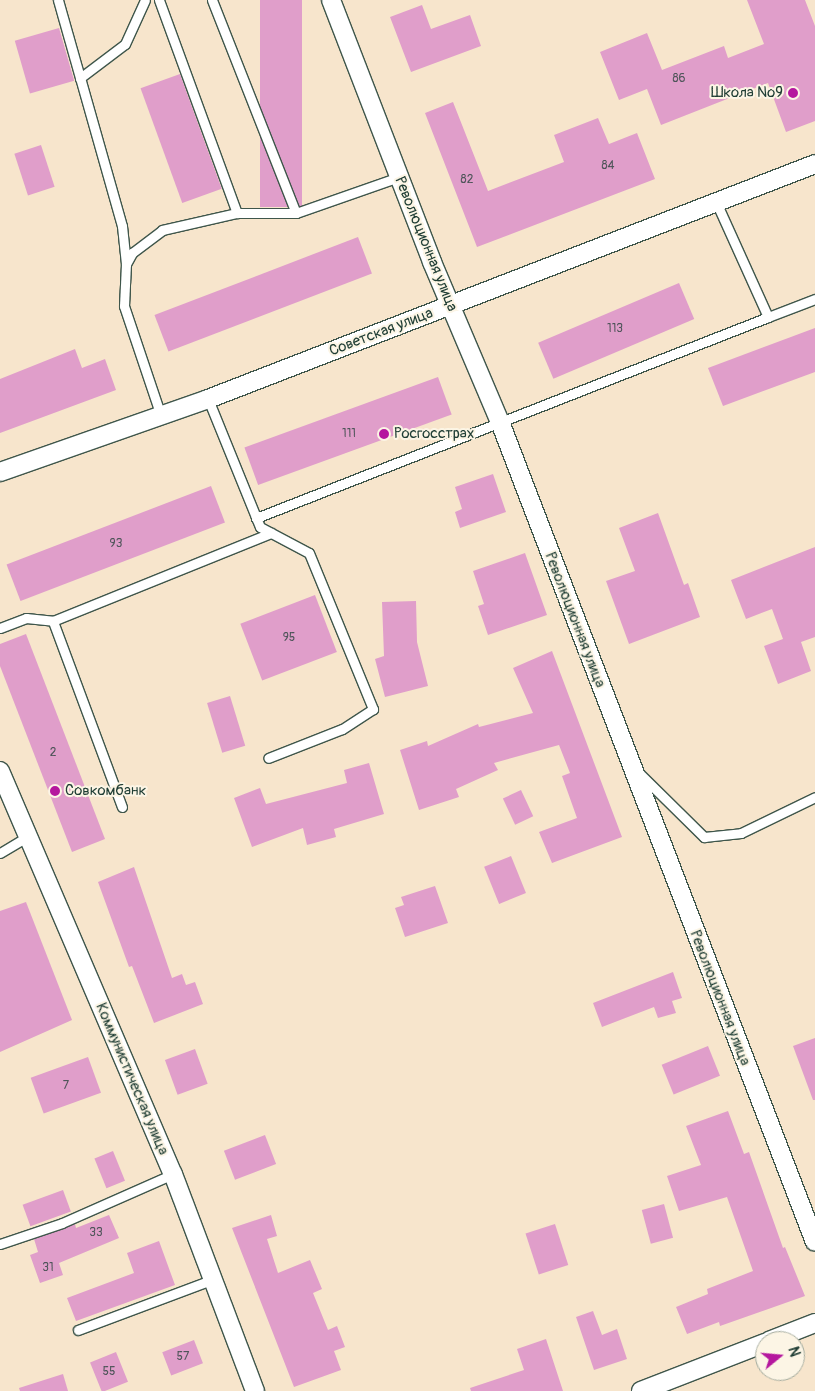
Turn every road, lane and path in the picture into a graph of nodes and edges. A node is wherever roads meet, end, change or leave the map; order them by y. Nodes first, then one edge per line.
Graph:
1 (58, 0) edge
2 (145, 0) edge
3 (159, 0) edge
4 (212, 0) edge
5 (331, 0) edge
6 (80, 78) junction
7 (815, 164) edge
8 (400, 177) junction
9 (716, 202) junction
10 (237, 213) junction
11 (296, 213) junction
12 (126, 264) junction
13 (815, 298) edge
14 (451, 304) junction
15 (768, 317) junction
16 (208, 399) junction
17 (161, 416) junction
18 (500, 422) junction
19 (0, 472) edge
20 (256, 518) junction
21 (271, 533) junction
22 (53, 621) junction
23 (0, 628) edge
24 (268, 758) dead end
25 (629, 764) junction
26 (0, 770) edge
27 (815, 797) edge
28 (122, 808) dead end
29 (27, 837) junction
30 (0, 853) edge
31 (173, 1174) junction
32 (815, 1242) edge
33 (0, 1244) edge
34 (211, 1280) junction
35 (815, 1323) edge
36 (78, 1330) dead end
37 (795, 1331) edge
38 (755, 1347) edge
39 (666, 1386) edge
40 (255, 1391) edge
41 (641, 1391) edge

1 - 6 lane
2 - 6 lane
3 - 10 lane
4 - 11 lane
5 - 8 street, Революционная улица
6 - 12 lane
7 - 9 street, Советская улица
8 - 11 lane
8 - 14 street, Революционная улица
9 - 14 street, Советская улица
9 - 15 lane
10 - 11 lane
10 - 12 lane
12 - 17 lane
13 - 15 lane
14 - 16 street, Советская улица
14 - 18 street, Революционная улица
15 - 18 lane
16 - 17 street, Советская улица
16 - 20 lane
17 - 19 street, Советская улица
18 - 20 lane
18 - 25 street, Революционная улица
20 - 21 lane
21 - 22 lane
21 - 24 lane
22 - 23 lane
22 - 28 lane
25 - 27 lane
25 - 32 street, Революционная улица
26 - 29 street, Коммунистическая улица
29 - 30 lane
29 - 31 street, Коммунистическая улица
31 - 33 lane
31 - 34 street, Коммунистическая улица
34 - 36 lane
34 - 40 street, Коммунистическая улица
35 - 37 street
38 - 39 street
39 - 41 street

